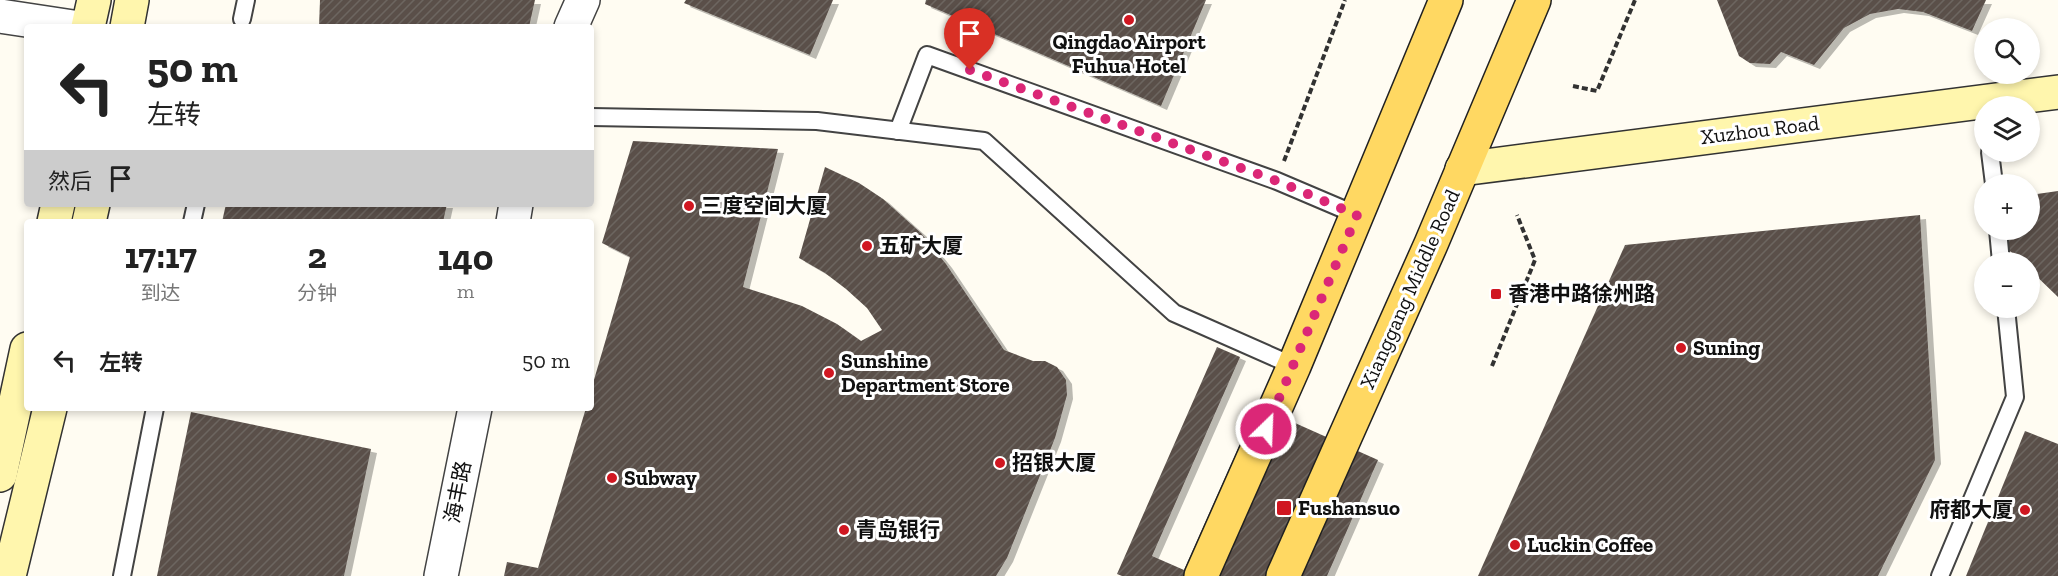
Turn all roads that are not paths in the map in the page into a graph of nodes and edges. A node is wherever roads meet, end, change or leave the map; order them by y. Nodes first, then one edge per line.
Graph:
1 (94, 0) edge
2 (132, 0) edge
3 (246, 0) edge
4 (583, 0) edge
5 (1446, 0) edge
6 (1534, 0) edge
7 (0, 16) edge
8 (242, 19) dead end
9 (53, 24) edge
10 (89, 24) edge
11 (128, 24) edge
12 (572, 24) edge
13 (2058, 92) edge
14 (2034, 96) edge
15 (1974, 105) edge
16 (594, 117) edge
17 (898, 131) junction
18 (1462, 169) junction
19 (1357, 215) junction
20 (2007, 318) edge
21 (24, 363) edge
22 (1294, 366) junction
23 (49, 411) edge
24 (154, 411) edge
25 (474, 411) edge
26 (0, 475) edge
27 (9, 576) edge
28 (122, 576) edge
29 (441, 576) edge
30 (1201, 576) edge
31 (1283, 576) edge
32 (1940, 576) edge

1 - 10 street
2 - 11 street
3 - 8 lane
4 - 12 street
5 - 19 main road
6 - 18 main road, Xianggang Middle Road
7 - 9 street
13 - 14 street, Xuzhou Road
15 - 18 street, Xuzhou Road
16 - 17 lane
17 - 19 lane
17 - 22 lane
18 - 31 main road, Xianggang Middle Road
19 - 22 main road
20 - 32 lane
21 - 26 street
22 - 30 main road
23 - 27 street
24 - 28 lane
25 - 29 street, 海丰路

